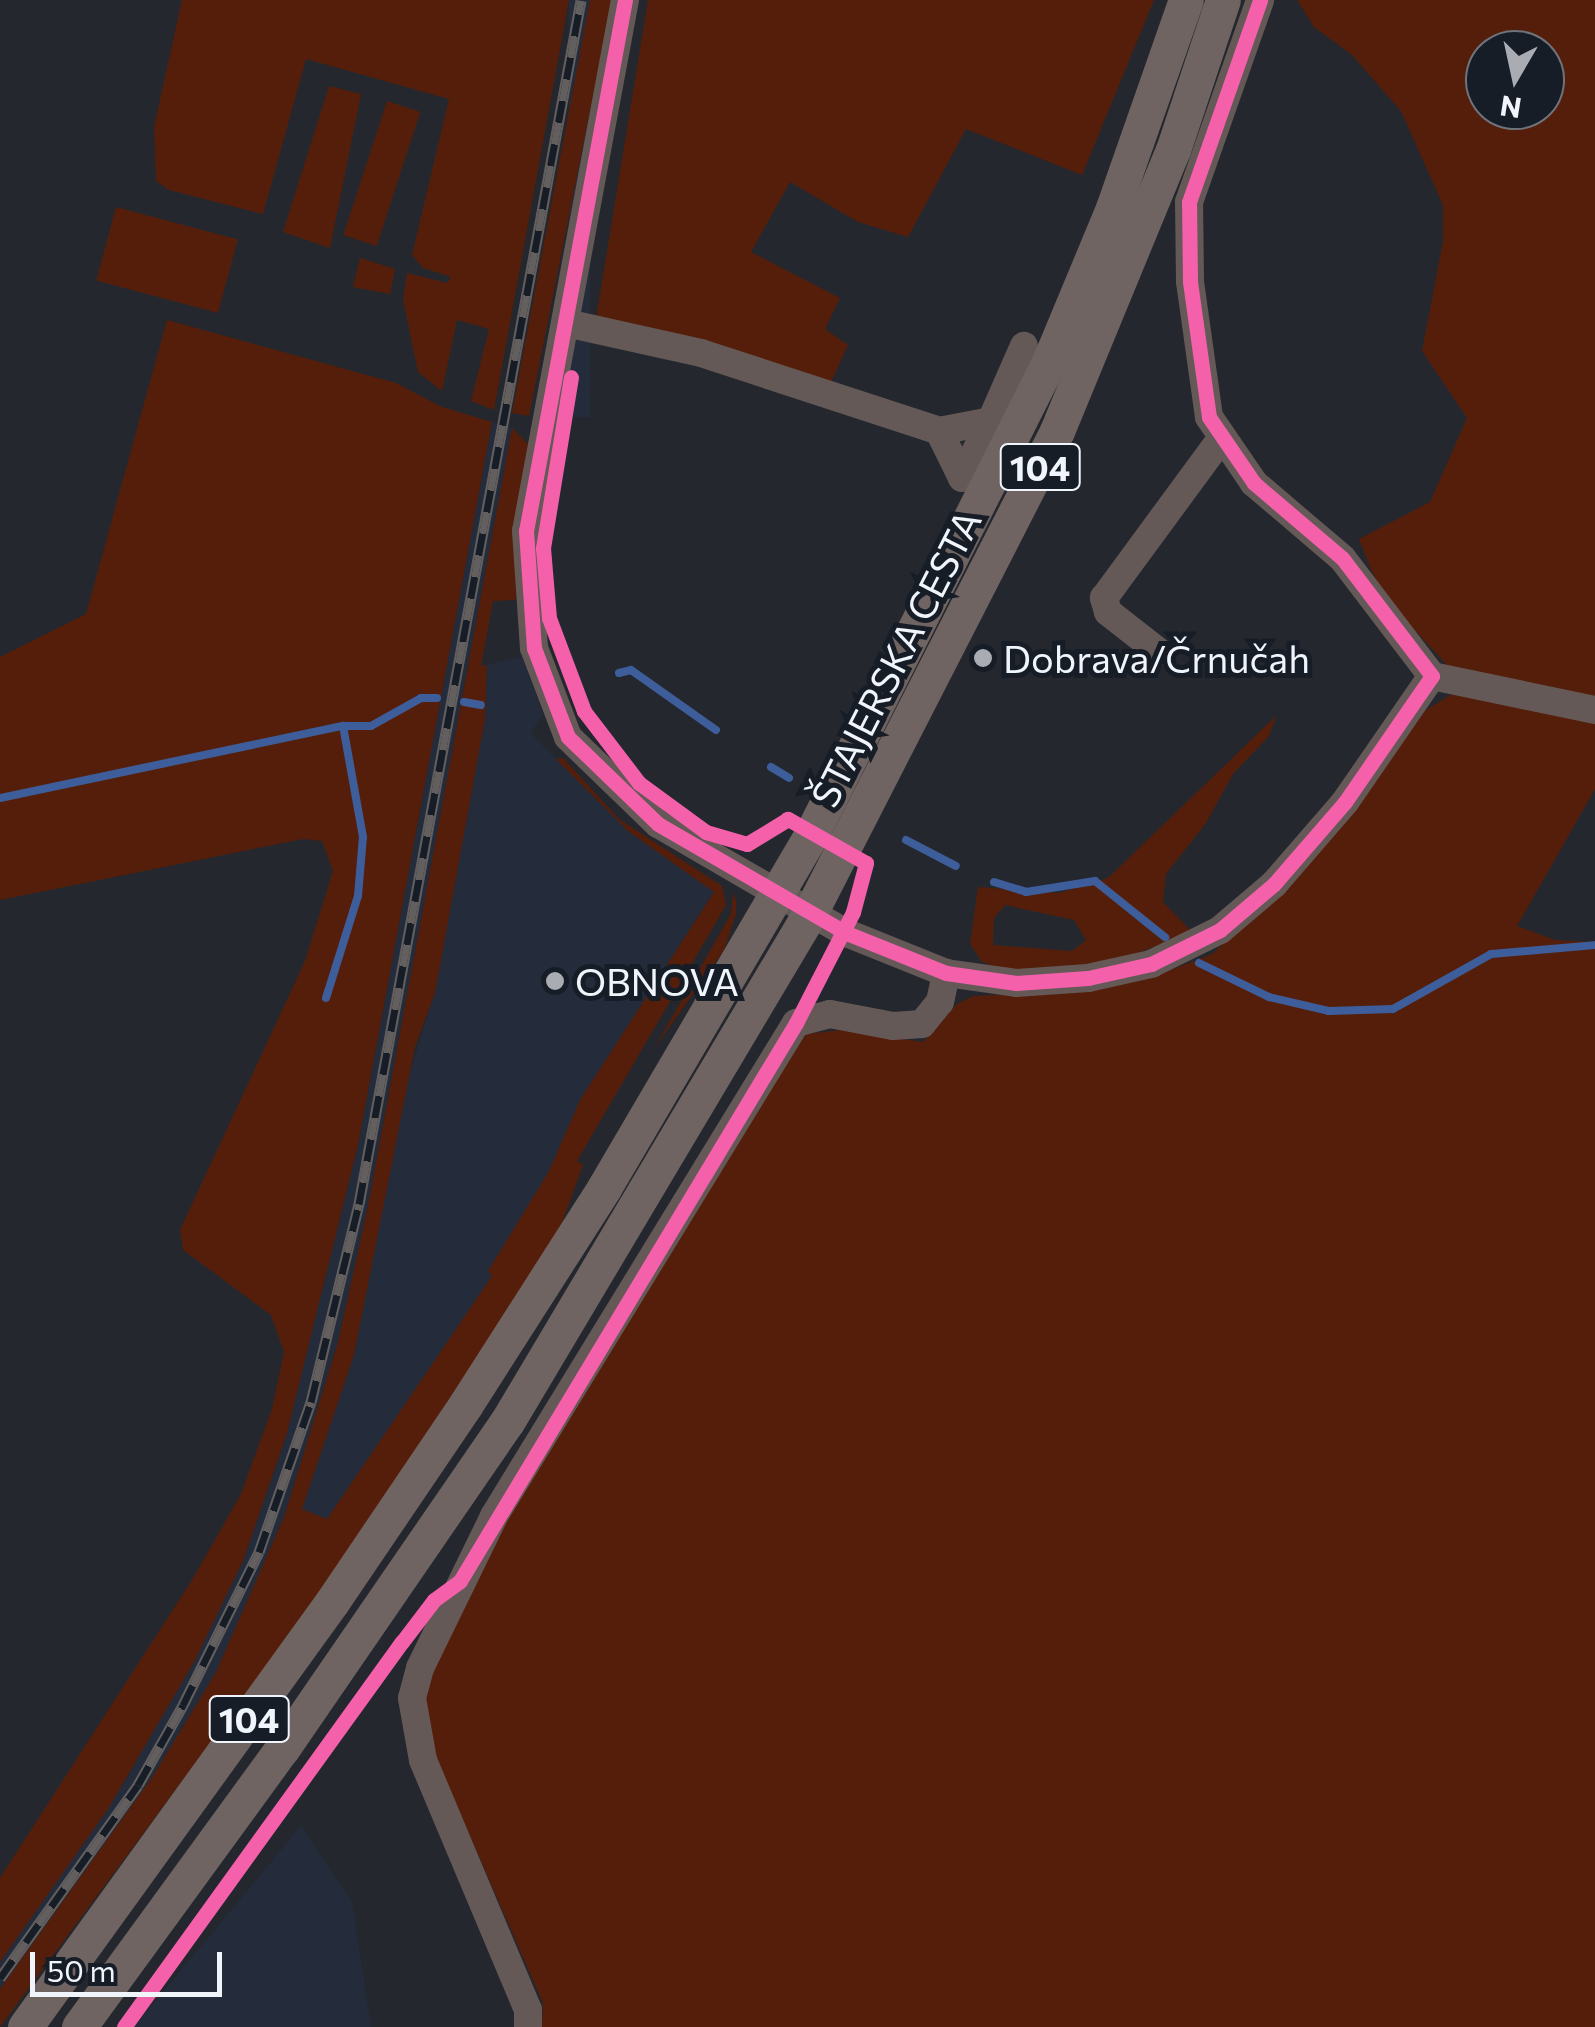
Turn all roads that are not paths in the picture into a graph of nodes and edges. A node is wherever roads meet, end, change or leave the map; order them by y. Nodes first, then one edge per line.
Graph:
1 (625, 0) edge
2 (1186, 0) edge
3 (1223, 0) edge
4 (1260, 0) edge
5 (566, 323) junction
6 (1024, 346) dead end
7 (991, 421) junction
8 (939, 431) junction
9 (1222, 440) junction
10 (1159, 652) dead end
11 (1432, 676) junction
12 (1595, 710) edge
13 (776, 892) junction
14 (810, 912) junction
15 (946, 973) junction
16 (25, 2027) edge
17 (79, 2027) edge
18 (528, 2027) edge

1 - 5 street
2 - 13 main road, ŠTAJERSKA CESTA / 104
3 - 14 main road, ŠTAJERSKA CESTA / 104
4 - 9 street
5 - 8 street
5 - 13 street
6 - 7 street
7 - 8 street
7 - 8 street
9 - 10 street
9 - 11 street
11 - 12 street
11 - 15 street
13 - 14 street
13 - 16 main road, ŠTAJERSKA CESTA / 104
14 - 15 street
14 - 17 main road, ŠTAJERSKA CESTA / 104
15 - 18 street

